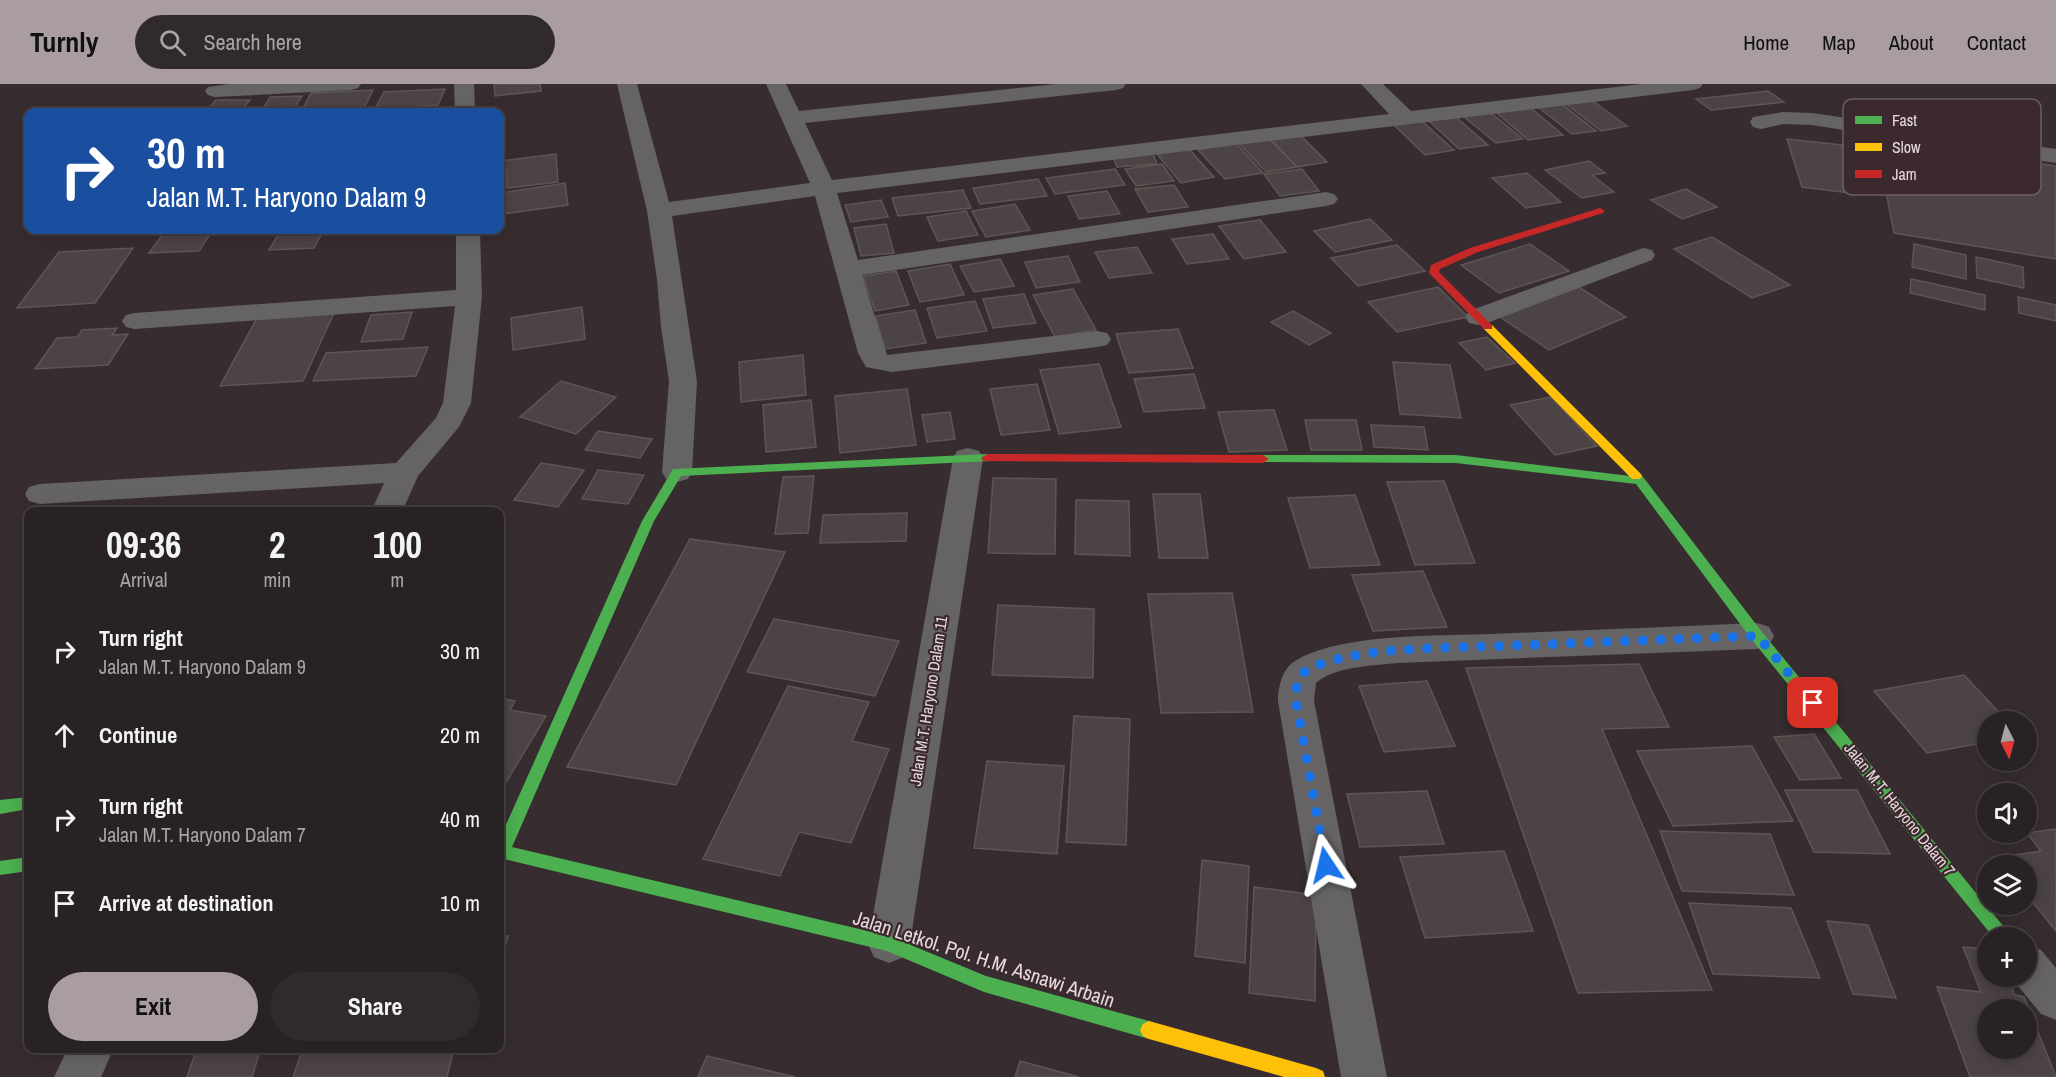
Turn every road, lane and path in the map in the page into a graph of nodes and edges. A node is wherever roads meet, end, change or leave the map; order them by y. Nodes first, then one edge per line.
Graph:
1 (351, 84) edge
2 (464, 84) edge
3 (627, 84) edge
4 (776, 84) edge
5 (1116, 84) edge
6 (1371, 84) edge
7 (1693, 84) edge
8 (215, 91) dead end
9 (465, 108) edge
10 (792, 118) junction
11 (1407, 120) junction
12 (1761, 122) dead end
13 (1843, 124) edge
14 (2041, 154) edge
15 (2056, 156) edge
16 (824, 188) junction
17 (1326, 199) dead end
18 (659, 211) junction
19 (1600, 212) dead end
20 (468, 234) edge
21 (1643, 255) dead end
22 (849, 269) junction
23 (469, 297) junction
24 (1478, 316) junction
25 (135, 321) dead end
26 (1097, 339) dead end
27 (968, 458) junction
28 (405, 472) junction
29 (677, 472) junction
30 (1641, 481) junction
31 (40, 494) dead end
32 (388, 507) edge
33 (1758, 636) junction
34 (24, 803) edge
35 (0, 807) edge
36 (504, 844) edge
37 (504, 852) edge
38 (24, 865) edge
39 (0, 868) edge
40 (1996, 927) edge
41 (889, 945) junction
42 (2037, 977) edge
43 (2056, 1000) edge
44 (89, 1053) edge
45 (77, 1077) edge
46 (1316, 1077) edge
47 (1364, 1077) edge

1 - 8 street
2 - 9 street
3 - 18 street
4 - 10 street
5 - 10 street
6 - 11 street
7 - 11 street
10 - 16 street
11 - 16 street
12 - 13 street
14 - 15 street
16 - 18 street
16 - 22 street
17 - 22 street
18 - 29 street
19 - 24 street, Jalan M.T. Haryono Dalam 7
20 - 23 street
21 - 24 street
22 - 26 street
23 - 25 street
23 - 28 street
24 - 30 street, Jalan M.T. Haryono Dalam 7
27 - 29 street
27 - 30 street
27 - 41 street, Jalan M.T. Haryono Dalam 11
28 - 31 street
28 - 32 street
29 - 36 street
30 - 33 street, Jalan M.T. Haryono Dalam 7
33 - 40 street, Jalan M.T. Haryono Dalam 7
33 - 47 street
34 - 35 street
37 - 41 street, Jalan Letkol. Pol. H.M. Asnawi Arbain
38 - 39 street
41 - 46 street, Jalan Letkol. Pol. H.M. Asnawi Arbain
42 - 43 street
44 - 45 street

